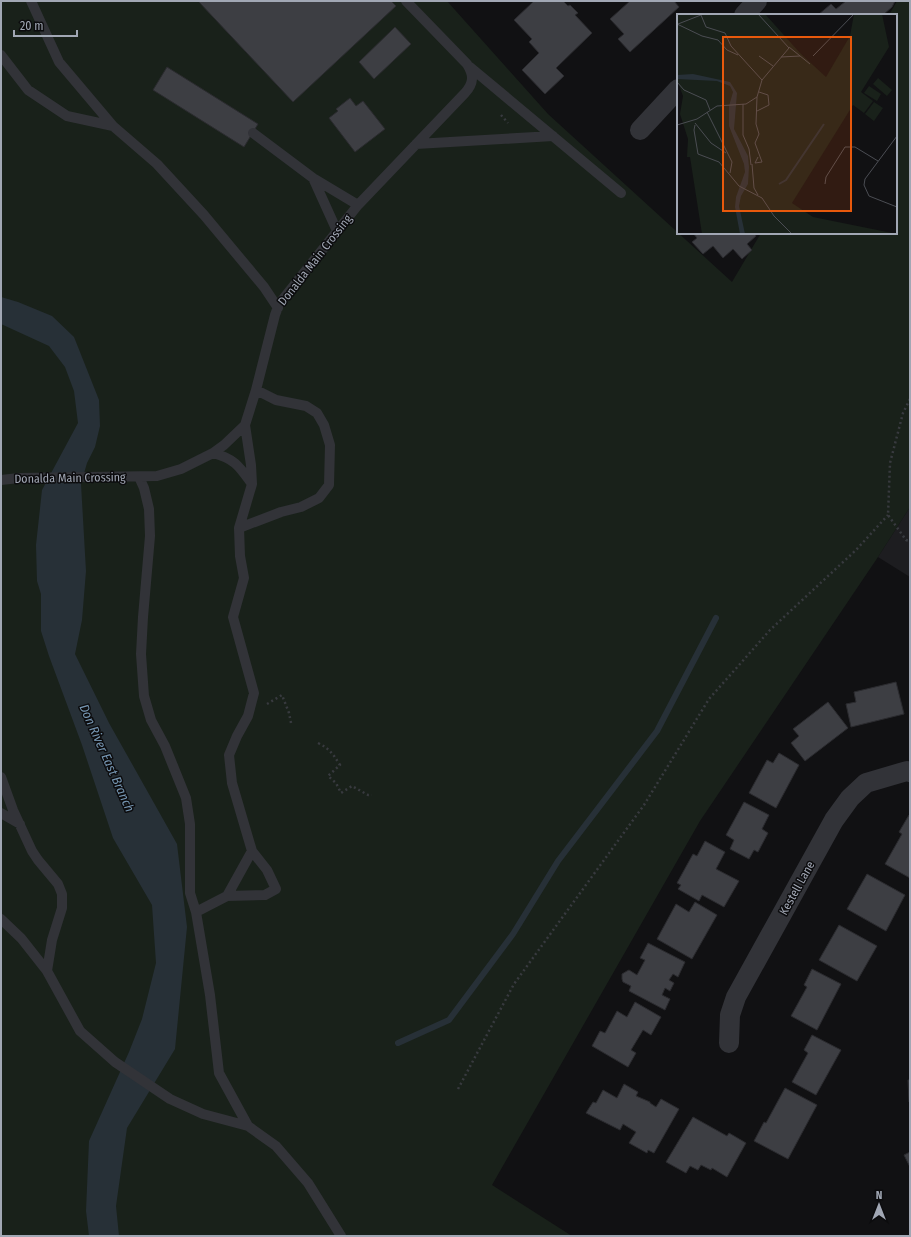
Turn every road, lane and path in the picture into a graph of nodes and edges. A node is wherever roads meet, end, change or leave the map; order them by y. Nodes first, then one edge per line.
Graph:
1 (31, 1) edge
2 (406, 1) edge
3 (756, 1) edge
4 (745, 14) edge
5 (1, 54) edge
6 (467, 64) junction
7 (677, 89) edge
8 (113, 126) junction
9 (640, 130) dead end
10 (252, 133) dead end
11 (552, 136) junction
12 (416, 144) junction
13 (313, 178) junction
14 (621, 193) dead end
15 (358, 205) junction
16 (337, 232) junction
17 (278, 308) junction
18 (256, 390) junction
19 (910, 399) edge
20 (245, 425) junction
21 (213, 453) junction
22 (139, 477) junction
23 (1, 480) edge
24 (252, 484) junction
25 (888, 515) junction
26 (239, 528) junction
27 (910, 541) edge
28 (282, 695) dead end
29 (291, 723) dead end
30 (318, 743) dead end
31 (910, 772) edge
32 (1, 776) edge
33 (372, 796) dead end
34 (1, 813) edge
35 (20, 824) junction
36 (252, 851) junction
37 (227, 896) junction
38 (196, 912) junction
39 (1, 919) edge
40 (47, 971) junction
41 (729, 1044) dead end
42 (458, 1090) dead end
43 (248, 1126) junction
44 (341, 1236) edge

1 - 8 lane
2 - 6 lane
3 - 4 street
5 - 8 lane
6 - 11 lane
6 - 12 lane, Donalda Main Crossing
7 - 9 street
8 - 17 lane
10 - 13 lane
11 - 12 lane
11 - 14 lane
12 - 15 lane, Donalda Main Crossing
13 - 15 lane
13 - 16 lane
15 - 16 lane, Donalda Main Crossing
16 - 17 lane, Donalda Main Crossing
17 - 18 lane, Donalda Main Crossing
18 - 20 lane, Donalda Main Crossing
18 - 26 lane
19 - 25 path
20 - 21 lane, Donalda Main Crossing
20 - 24 lane
21 - 22 lane, Donalda Main Crossing
21 - 24 lane
22 - 23 lane, Donalda Main Crossing
22 - 38 lane
24 - 26 lane
25 - 27 path
25 - 42 path
26 - 36 lane
28 - 29 path
30 - 33 path
31 - 41 street, Kestell Lane
32 - 35 lane
34 - 35 lane
35 - 40 lane
36 - 37 lane
36 - 37 lane
37 - 38 lane
38 - 43 lane
39 - 40 lane
40 - 43 lane
43 - 44 lane

